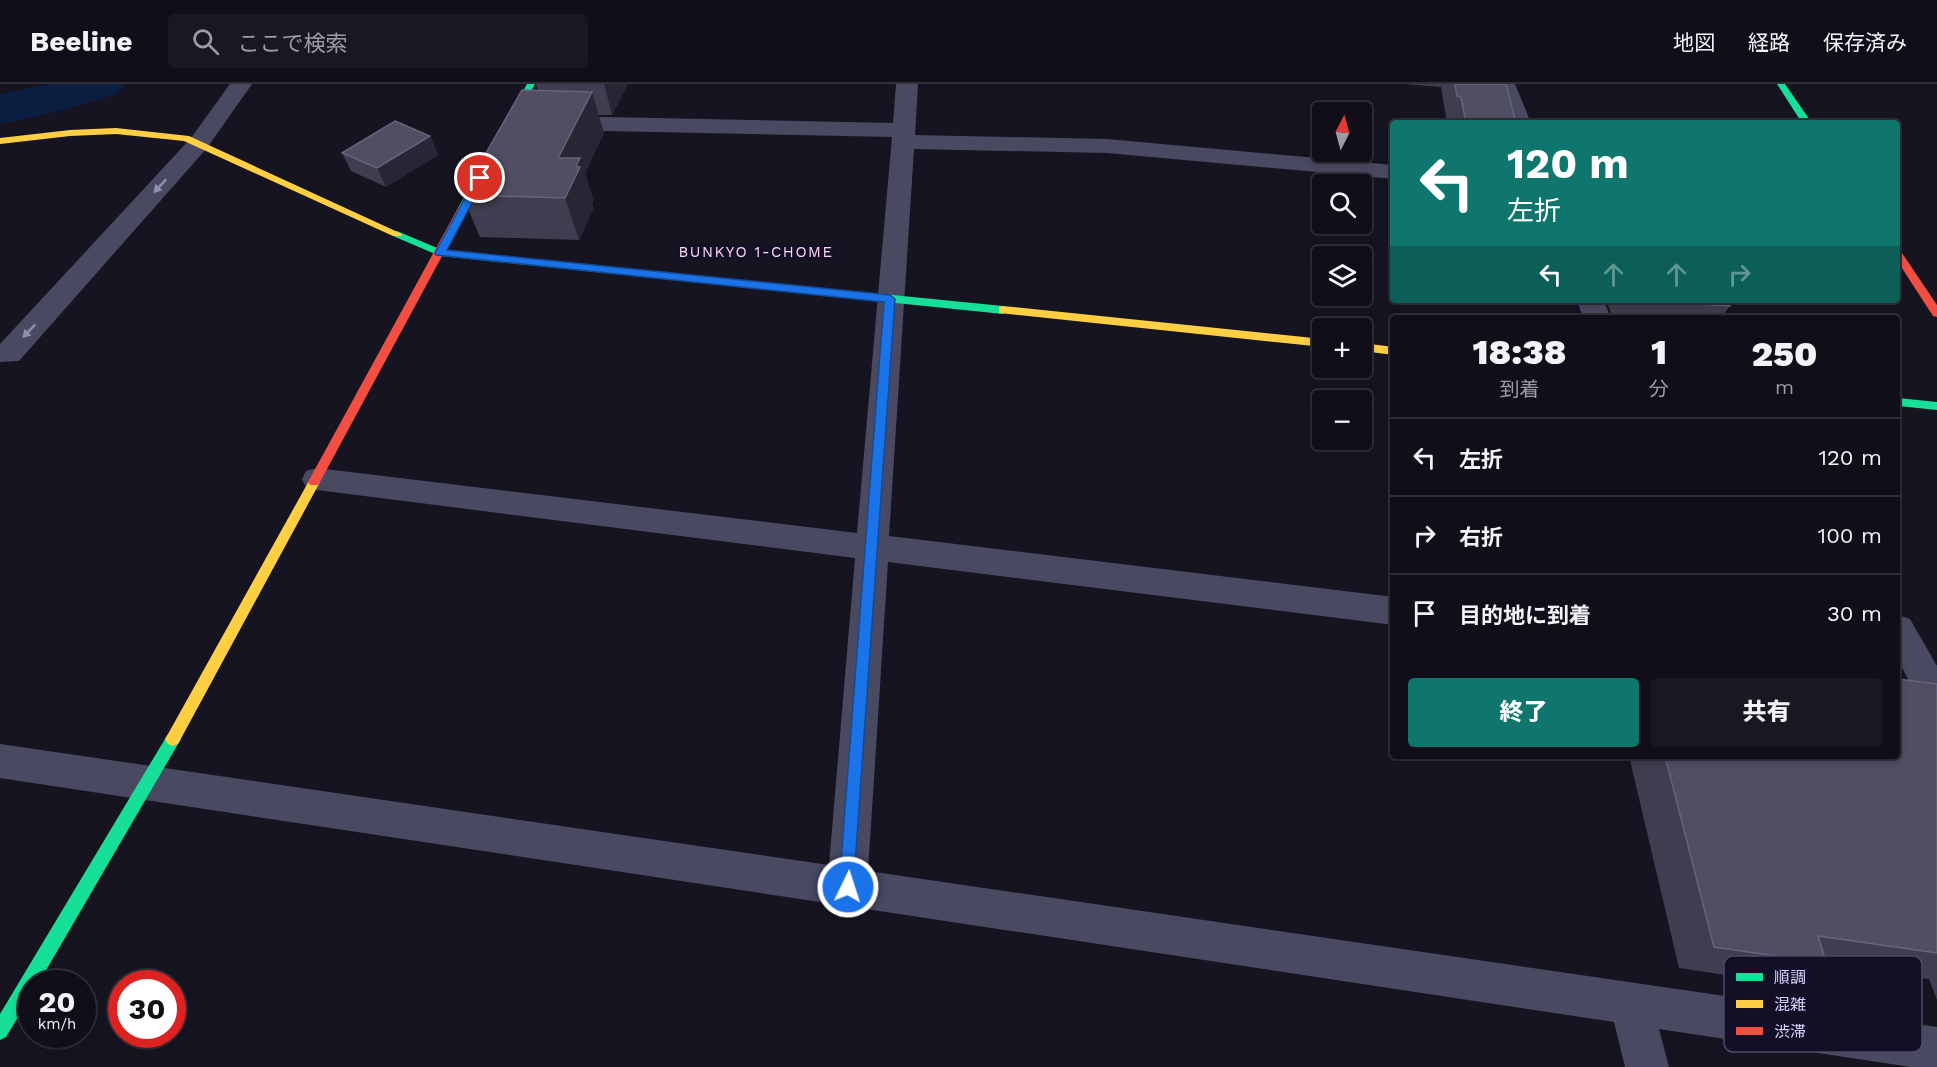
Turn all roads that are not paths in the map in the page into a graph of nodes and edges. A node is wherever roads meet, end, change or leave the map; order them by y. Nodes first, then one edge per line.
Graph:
1 (241, 84) edge
2 (531, 84) edge
3 (907, 84) edge
4 (1504, 84) edge
5 (1781, 84) edge
6 (1519, 120) edge
7 (1805, 120) edge
8 (510, 122) junction
9 (903, 136) junction
10 (0, 141) edge
11 (200, 143) junction
12 (1390, 172) edge
13 (440, 253) junction
14 (1900, 258) edge
15 (890, 299) junction
16 (1937, 313) edge
17 (1312, 342) edge
18 (1372, 348) edge
19 (1390, 350) edge
20 (0, 353) edge
21 (1900, 402) edge
22 (1937, 406) edge
23 (317, 479) junction
24 (872, 545) junction
25 (1390, 610) edge
26 (1900, 634) edge
27 (1920, 684) edge
28 (0, 761) edge
29 (149, 783) junction
30 (848, 887) junction
31 (1630, 1004) junction
32 (1724, 1018) edge
33 (0, 1030) edge
34 (1922, 1048) edge
35 (1937, 1050) edge
36 (1647, 1067) edge

1 - 11 street
2 - 8 street
3 - 9 street
4 - 6 street
5 - 7 street
8 - 9 street
8 - 13 street
9 - 12 street
9 - 15 street
10 - 11 street
11 - 13 street
11 -> 20 street
13 - 15 street
13 - 23 street
14 - 16 street
15 - 17 street
15 - 24 street
18 - 19 street
21 - 22 street
23 - 24 street
23 - 29 street
24 - 25 street
24 - 30 street
26 - 27 street
28 - 29 street
29 - 30 street
29 - 33 street
30 - 31 street
31 - 32 street
31 - 36 street
34 - 35 street

